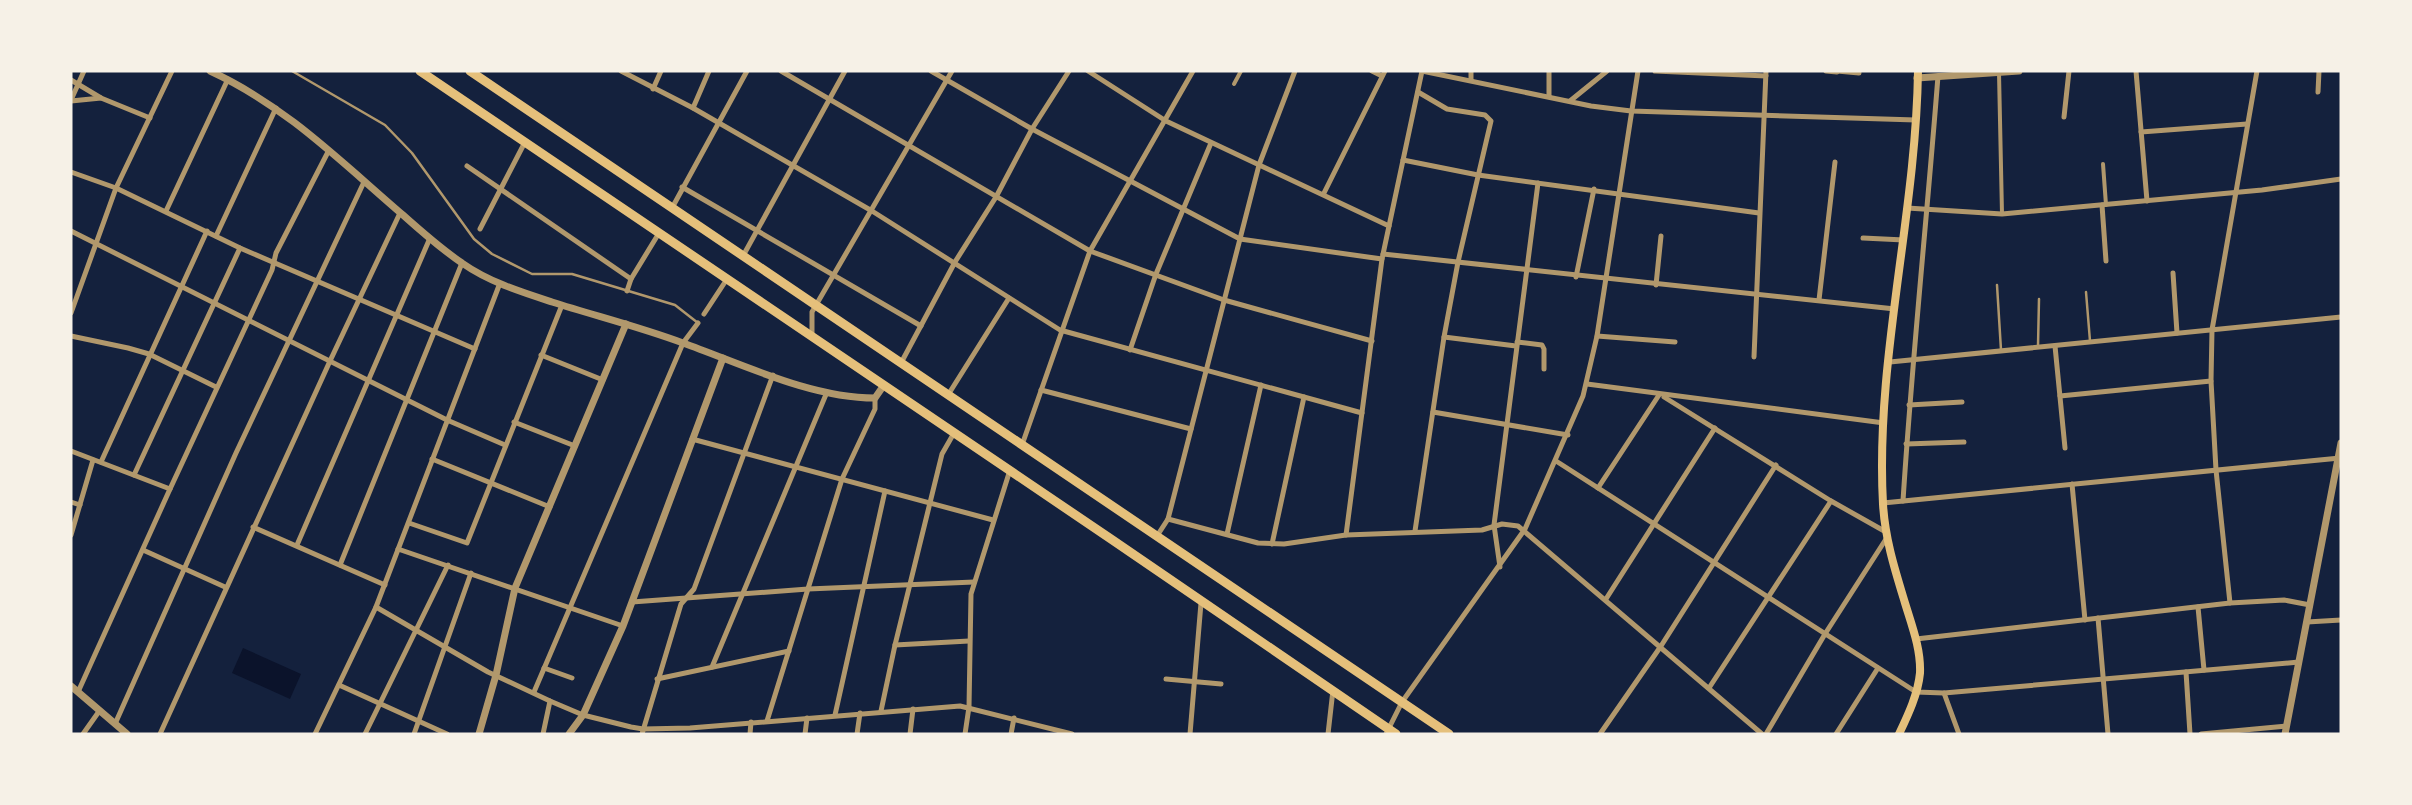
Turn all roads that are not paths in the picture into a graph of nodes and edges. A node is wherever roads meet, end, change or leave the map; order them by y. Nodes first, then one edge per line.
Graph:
1 (84, 71) edge
2 (172, 71) edge
3 (210, 71) edge
4 (292, 71) edge
5 (420, 71) edge
6 (470, 71) edge
7 (621, 71) edge
8 (661, 71) edge
9 (709, 71) edge
10 (747, 71) edge
11 (781, 71) edge
12 (845, 71) edge
13 (931, 71) edge
14 (952, 71) edge
15 (1069, 71) edge
16 (1088, 71) edge
17 (1193, 71) edge
18 (1241, 71) edge
19 (1294, 71) edge
20 (1372, 71) edge
21 (1422, 71) edge
22 (1471, 71) edge
23 (1549, 71) edge
24 (1607, 71) edge
25 (1638, 71) edge
26 (1655, 71) edge
27 (1826, 71) edge
28 (2019, 71) edge
29 (2068, 71) edge
30 (2136, 71) edge
31 (2257, 71) edge
32 (2319, 71) edge
33 (1837, 72) edge
34 (1999, 72) edge
35 (1383, 73) edge
36 (1859, 73) dead end
37 (1766, 74) edge
38 (1918, 75) edge
39 (1938, 76) junction
40 (71, 80) edge
41 (228, 80) junction
42 (947, 80) junction
43 (1470, 80) junction
44 (78, 84) junction
45 (1234, 84) dead end
46 (653, 88) junction
47 (1418, 92) junction
48 (2318, 92) dead end
49 (1548, 96) junction
50 (102, 98) junction
51 (830, 98) junction
52 (71, 100) edge
53 (1570, 101) junction
54 (276, 108) junction
55 (693, 108) junction
56 (1632, 111) junction
57 (1763, 116) junction
58 (2064, 117) dead end
59 (150, 118) junction
60 (1916, 120) junction
61 (1166, 121) junction
62 (718, 122) junction
63 (2247, 124) junction
64 (1032, 129) junction
65 (2141, 132) junction
66 (525, 142) junction
67 (1211, 143) junction
68 (909, 146) junction
69 (329, 150) junction
70 (1403, 160) junction
71 (1835, 162) dead end
72 (2102, 164) dead end
73 (1259, 165) junction
74 (467, 166) dead end
75 (792, 166) junction
76 (71, 172) edge
77 (1478, 175) junction
78 (2341, 179) edge
79 (364, 182) junction
80 (1129, 182) junction
81 (1538, 183) junction
82 (682, 187) junction
83 (116, 188) junction
84 (500, 189) junction
85 (1594, 189) junction
86 (1618, 192) junction
87 (2236, 192) junction
88 (1324, 193) junction
89 (996, 196) junction
90 (2147, 201) junction
91 (2104, 205) junction
92 (672, 208) junction
93 (1907, 208) junction
94 (1928, 208) junction
95 (1182, 209) junction
96 (872, 210) junction
97 (166, 211) junction
98 (400, 213) junction
99 (1759, 214) junction
100 (2002, 214) junction
101 (1389, 226) junction
102 (480, 229) dead end
103 (758, 230) junction
104 (71, 231) edge
105 (207, 231) junction
106 (659, 233) junction
107 (216, 236) junction
108 (1661, 236) dead end
109 (430, 238) junction
110 (1863, 238) dead end
111 (1240, 239) junction
112 (1904, 240) junction
113 (97, 244) junction
114 (240, 248) junction
115 (1090, 251) junction
116 (743, 256) junction
117 (1383, 257) junction
118 (2106, 261) dead end
119 (273, 262) junction
120 (955, 262) junction
121 (1458, 262) junction
122 (462, 263) junction
123 (1526, 270) junction
124 (2173, 273) dead end
125 (1156, 274) junction
126 (834, 276) junction
127 (1576, 277) junction
128 (631, 279) junction
129 (727, 279) junction
130 (1606, 280) junction
131 (318, 281) junction
132 (500, 283) junction
133 (1656, 285) junction
134 (1997, 285) dead end
135 (181, 286) junction
136 (627, 291) junction
137 (2086, 292) dead end
138 (1756, 293) junction
139 (1010, 298) junction
140 (359, 299) junction
141 (2039, 299) dead end
142 (1224, 300) junction
143 (1819, 300) junction
144 (215, 303) junction
145 (562, 305) junction
146 (816, 306) junction
147 (1896, 309) junction
148 (71, 313) edge
149 (704, 314) dead end
150 (395, 315) junction
151 (2341, 317) edge
152 (249, 319) junction
153 (698, 323) joint
154 (626, 324) junction
155 (921, 326) junction
156 (1060, 330) junction
157 (2212, 330) junction
158 (434, 332) junction
159 (2177, 333) junction
160 (71, 336) edge
161 (812, 336) junction
162 (1597, 336) junction
163 (1444, 337) junction
164 (290, 340) junction
165 (1372, 340) junction
166 (1675, 342) dead end
167 (2090, 342) junction
168 (683, 343) junction
169 (1517, 344) junction
170 (2055, 346) junction
171 (2038, 348) junction
172 (475, 349) junction
173 (1130, 350) junction
174 (2001, 351) junction
175 (149, 354) junction
176 (541, 355) junction
177 (1754, 357) dead end
178 (723, 358) junction
179 (1912, 360) junction
180 (330, 361) junction
181 (1890, 362) junction
182 (901, 363) junction
183 (1544, 369) dead end
184 (182, 370) junction
185 (1206, 370) junction
186 (773, 376) junction
187 (368, 380) junction
188 (603, 380) junction
189 (2211, 381) junction
190 (1587, 384) junction
191 (884, 385) junction
192 (1261, 385) junction
193 (216, 387) junction
194 (1041, 390) junction
195 (827, 392) junction
196 (948, 395) junction
197 (1659, 395) junction
198 (2060, 396) junction
199 (1304, 397) junction
200 (875, 398) junction
201 (406, 400) junction
202 (1962, 402) dead end
203 (1909, 405) junction
204 (1433, 412) junction
205 (1362, 413) junction
206 (447, 420) junction
207 (514, 422) junction
208 (1508, 423) junction
209 (1884, 423) junction
210 (1715, 428) junction
211 (1191, 430) junction
212 (954, 433) junction
213 (1568, 435) junction
214 (692, 440) junction
215 (1964, 442) dead end
216 (505, 444) junction
217 (1022, 444) junction
218 (1906, 444) junction
219 (2341, 444) edge
220 (576, 446) junction
221 (2065, 448) dead end
222 (71, 451) edge
223 (744, 453) junction
224 (2340, 458) edge
225 (432, 459) junction
226 (93, 460) junction
227 (1556, 461) junction
228 (101, 462) junction
229 (1776, 465) junction
230 (796, 467) junction
231 (1010, 470) junction
232 (2216, 470) junction
233 (134, 475) junction
234 (842, 479) junction
235 (490, 483) junction
236 (2072, 484) junction
237 (170, 488) junction
238 (1598, 488) junction
239 (885, 490) junction
240 (1831, 501) junction
241 (1903, 501) junction
242 (71, 502) edge
243 (929, 502) junction
244 (1883, 503) junction
245 (80, 505) junction
246 (550, 507) junction
247 (1168, 519) junction
248 (993, 520) junction
249 (409, 523) junction
250 (1654, 524) junction
251 (1494, 526) junction
252 (253, 527) junction
253 (1525, 530) junction
254 (1415, 531) junction
255 (1227, 534) junction
256 (71, 535) edge
257 (1346, 535) junction
258 (1156, 536) junction
259 (1886, 536) junction
260 (1272, 544) junction
261 (296, 545) junction
262 (398, 549) junction
263 (143, 550) junction
264 (1714, 562) junction
265 (340, 565) junction
266 (448, 565) junction
267 (1500, 567) junction
268 (184, 569) junction
269 (471, 573) junction
270 (974, 582) junction
271 (385, 585) junction
272 (910, 585) junction
273 (225, 587) junction
274 (864, 587) junction
275 (515, 588) junction
276 (808, 589) junction
277 (741, 594) junction
278 (1767, 596) junction
279 (688, 597) junction
280 (1606, 599) junction
281 (632, 602) junction
282 (1201, 603) junction
283 (2230, 603) junction
284 (2310, 605) junction
285 (376, 607) junction
286 (2198, 607) junction
287 (569, 608) junction
288 (2098, 618) junction
289 (2085, 620) junction
290 (2341, 620) edge
291 (2307, 622) junction
292 (623, 626) junction
293 (417, 629) junction
294 (1825, 634) junction
295 (1916, 639) junction
296 (970, 641) junction
297 (444, 645) junction
298 (895, 645) junction
299 (1660, 646) junction
300 (789, 651) junction
301 (2299, 662) junction
302 (544, 668) junction
303 (712, 668) junction
304 (1878, 668) junction
305 (2204, 670) junction
306 (2186, 672) junction
307 (496, 676) junction
308 (572, 678) dead end
309 (656, 679) junction
310 (1166, 679) dead end
311 (2103, 680) junction
312 (1194, 682) junction
313 (1220, 684) dead end
314 (339, 685) junction
315 (71, 686) edge
316 (1709, 688) junction
317 (1333, 689) junction
318 (78, 692) junction
319 (534, 692) junction
320 (1916, 692) junction
321 (1944, 693) junction
322 (550, 701) junction
323 (1402, 702) junction
324 (379, 704) junction
325 (968, 707) junction
326 (914, 709) junction
327 (100, 710) junction
328 (881, 712) junction
329 (860, 713) junction
330 (584, 715) junction
331 (835, 715) junction
332 (807, 718) junction
333 (1014, 718) junction
334 (767, 721) junction
335 (418, 722) junction
336 (751, 722) junction
337 (115, 724) junction
338 (690, 728) junction
339 (2286, 730) edge
340 (643, 731) edge
341 (1057, 732) edge
342 (1390, 732) edge
343 (2208, 733) edge
344 (84, 734) edge
345 (127, 734) edge
346 (160, 734) edge
347 (315, 734) edge
348 (365, 734) edge
349 (414, 734) edge
350 (447, 734) edge
351 (479, 734) edge
352 (544, 734) edge
353 (569, 734) edge
354 (688, 734) edge
355 (750, 734) edge
356 (805, 734) edge
357 (857, 734) edge
358 (910, 734) edge
359 (965, 734) edge
360 (1011, 734) edge
361 (1072, 734) edge
362 (1190, 734) edge
363 (1328, 734) edge
364 (1449, 734) edge
365 (1600, 734) edge
366 (1762, 734) edge
367 (1766, 734) edge
368 (1836, 734) edge
369 (1899, 734) edge
370 (1959, 734) edge
371 (2108, 734) edge
372 (2190, 734) edge
373 (2201, 734) edge

1 - 44 street
2 - 59 street
3 - 41 street
4 - 136 lane
5 - 66 highway
6 - 92 highway
7 - 46 street
8 - 46 street
9 - 55 street
10 - 62 street
11 - 51 street
12 - 51 street
13 - 42 street
14 - 42 street
15 - 64 street
16 - 61 street
17 - 61 street
18 - 45 street
19 - 73 street
20 - 35 street
21 - 43 street
21 - 47 street
22 - 43 street
23 - 49 street
24 - 53 street
25 - 56 street
26 - 37 street
27 - 33 street
28 - 34 street
29 - 58 street
30 - 65 street
31 - 63 street
32 - 48 street
33 - 36 street
34 - 39 street
34 - 100 street
35 - 88 street
37 - 57 street
38 - 39 street
38 - 60 main road
39 - 94 street
40 - 44 street
41 - 54 street
41 - 97 street
42 - 64 street
42 - 68 street
43 - 49 street
44 - 50 street
44 - 52 street
46 - 55 street
47 - 70 street
47 - 77 street
49 - 53 street
50 - 52 street
50 - 59 street
51 - 68 street
51 - 75 street
53 - 56 street
54 - 69 street
54 - 107 street
55 - 62 street
56 - 57 street
56 - 86 street
57 - 60 street
57 - 99 street
59 - 83 street
60 - 93 main road
61 - 67 street
61 - 80 street
62 - 75 street
62 - 82 street
63 - 65 street
63 - 87 street
64 - 80 street
64 - 89 street
65 - 90 street
66 - 84 street
66 - 106 highway
67 - 73 street
67 - 95 street
68 - 89 street
68 - 96 street
69 - 79 street
69 - 119 street
70 - 77 street
70 - 101 street
71 - 143 street
72 - 91 street
73 - 88 street
73 - 111 street
74 - 84 street
75 - 96 street
75 - 103 street
76 - 83 street
77 - 81 street
77 - 121 street
78 - 87 street
79 - 98 street
79 - 131 street
80 - 95 street
80 - 115 street
81 - 85 street
81 - 123 street
82 - 92 street
82 - 103 street
83 - 97 street
83 - 113 street
84 - 102 street
84 - 128 street
85 - 86 street
85 - 127 street
86 - 99 street
86 - 130 street
87 - 90 street
87 - 157 street
88 - 101 street
89 - 115 street
89 - 120 street
90 - 91 street
91 - 100 street
91 - 118 street
92 - 116 highway
93 - 94 street
93 - 112 main road
94 - 100 street
94 - 179 street
95 - 111 street
95 - 125 street
96 - 120 street
96 - 126 street
97 - 105 street
98 - 109 street
98 - 140 street
99 - 138 street
101 - 117 street
103 - 116 street
103 - 126 street
104 - 113 street
105 - 107 street
105 - 135 street
106 - 128 street
106 - 129 highway
107 - 114 street
108 - 133 street
109 - 122 street
109 - 150 street
110 - 112 street
111 - 117 street
111 - 142 street
112 - 147 main road
113 - 135 street
113 - 148 street
114 - 119 street
114 - 144 street
115 - 125 street
115 - 156 street
116 - 146 highway
117 - 121 street
117 - 165 street
119 - 131 street
119 - 152 street
120 - 139 street
120 - 155 street
121 - 123 street
121 - 163 street
122 - 132 street
122 - 158 street
123 - 127 street
123 - 169 street
124 - 159 street
125 - 142 street
125 - 173 street
126 - 146 street
126 - 155 street
127 - 130 street
128 - 136 street
129 - 149 street
129 - 161 highway
130 - 133 street
130 - 162 street
131 - 140 street
131 - 164 street
132 - 145 street
132 - 172 street
133 - 138 street
134 - 174 lane
135 - 144 street
135 - 175 street
136 - 153 lane
137 - 167 lane
138 - 143 street
138 - 177 street
139 - 156 street
139 - 196 street
140 - 150 street
140 - 180 street
141 - 171 lane
142 - 165 street
142 - 185 street
143 - 147 street
144 - 152 street
144 - 184 street
145 - 154 street
145 - 176 street
146 - 161 street
146 - 182 highway
147 - 181 main road
150 - 158 street
150 - 187 street
151 - 157 street
152 - 164 street
152 - 193 street
153 - 168 street
154 - 168 street
154 - 188 street
155 - 182 street
156 - 173 street
156 - 194 street
157 - 159 street
157 - 189 street
158 - 172 street
158 - 201 street
159 - 167 street
160 - 175 street
161 - 191 highway
162 - 166 street
162 - 190 street
163 - 169 street
163 - 204 street
164 - 180 street
164 - 268 street
165 - 205 street
167 - 170 street
168 - 178 street
168 - 287 street
169 - 183 street
169 - 208 street
170 - 171 street
170 - 198 street
171 - 174 street
172 - 206 street
173 - 185 street
174 - 179 street
175 - 184 street
175 - 228 street
176 - 188 street
176 - 207 street
178 - 186 street
178 - 214 street
179 - 181 street
179 - 203 street
180 - 187 street
180 - 252 street
181 - 209 main road
182 - 196 highway
184 - 193 street
184 - 233 street
185 - 192 street
185 - 211 street
186 - 195 street
186 - 223 street
187 - 201 street
187 - 261 street
188 - 220 street
189 - 198 street
189 - 232 street
190 - 197 street
190 - 213 street
191 - 200 street
191 - 212 highway
192 - 199 street
192 - 255 street
193 - 237 street
194 - 211 street
194 - 217 street
195 - 200 street
195 - 230 street
196 - 217 highway
197 - 209 street
197 - 210 street
197 - 238 street
198 - 221 street
199 - 205 street
199 - 260 street
200 - 234 street
201 - 206 street
201 - 265 street
202 - 203 street
203 - 218 street
204 - 208 street
204 - 254 street
205 - 257 street
206 - 216 street
206 - 225 street
207 - 216 street
207 - 220 street
208 - 213 street
208 - 251 street
209 - 244 main road
210 - 229 street
210 - 250 street
211 - 247 street
212 - 231 highway
212 - 243 street
213 - 227 street
214 - 223 street
214 - 281 street
215 - 218 street
216 - 235 street
217 - 258 highway
218 - 241 street
219 - 224 street
220 - 246 street
222 - 226 street
223 - 230 street
223 - 279 street
224 - 232 street
224 - 284 street
225 - 235 street
225 - 249 street
226 - 228 street
226 - 245 street
227 - 238 street
227 - 253 street
228 - 233 street
229 - 240 street
229 - 264 street
230 - 234 street
230 - 277 street
231 - 248 street
231 - 282 highway
232 - 236 street
232 - 283 street
233 - 237 street
234 - 239 street
234 - 276 street
235 - 246 street
235 - 249 street
236 - 241 street
236 - 289 street
237 - 263 street
238 - 250 street
239 - 243 street
239 - 274 street
240 - 259 street
240 - 278 street
241 - 244 street
242 - 245 street
243 - 248 street
243 - 272 street
244 - 259 main road
245 - 256 street
246 - 275 street
247 - 255 street
247 - 258 street
248 - 270 street
249 - 262 street
250 - 264 street
250 - 280 street
251 - 253 street
251 - 254 street
251 - 267 street
252 - 261 street
252 - 273 street
253 - 267 street
253 - 280 street
254 - 257 street
255 - 260 street
257 - 260 street
258 - 323 highway
259 - 294 street
259 - 295 main road
261 - 265 street
262 - 266 street
262 - 271 street
263 - 268 street
263 - 318 street
264 - 278 street
264 - 299 street
265 - 271 street
266 - 269 street
266 - 293 street
267 - 323 street
268 - 273 street
268 - 337 street
269 - 275 street
269 - 297 street
270 - 272 street
270 - 296 street
271 - 285 street
272 - 274 street
272 - 298 street
273 - 346 street
274 - 276 street
274 - 331 street
275 - 287 street
275 - 307 street
276 - 277 street
276 - 300 street
277 - 279 street
277 - 303 street
278 - 294 street
278 - 316 street
279 - 281 street
279 - 309 street
280 - 299 street
281 - 292 street
282 - 312 street
282 - 317 highway
283 - 284 street
283 - 286 street
284 - 291 street
285 - 293 street
285 - 314 street
286 - 288 street
286 - 305 street
287 - 292 street
287 - 302 street
288 - 289 street
288 - 311 street
289 - 295 street
290 - 291 street
291 - 301 street
292 - 330 street
293 - 297 street
293 - 324 street
294 - 304 street
294 - 367 street
295 - 320 main road
296 - 298 street
296 - 325 street
297 - 307 street
297 - 335 street
298 - 328 street
299 - 316 street
299 - 365 street
300 - 303 street
300 - 334 street
301 - 305 street
301 - 339 street
302 - 308 street
302 - 319 street
303 - 309 street
304 - 320 street
304 - 368 street
305 - 306 street
306 - 311 street
306 - 372 street
307 - 319 street
307 - 351 street
309 - 340 street
310 - 312 street
311 - 321 street
311 - 371 street
312 - 313 street
312 - 362 street
314 - 324 street
314 - 347 street
315 - 318 street
316 - 366 street
317 - 342 highway
317 - 363 street
318 - 327 street
319 - 322 street
320 - 321 street
320 - 369 main road
321 - 370 street
322 - 330 street
322 - 352 street
323 - 342 street
323 - 364 highway
324 - 335 street
324 - 348 street
325 - 326 street
325 - 333 street
325 - 359 street
326 - 328 street
326 - 358 street
327 - 337 street
327 - 344 street
328 - 329 street
329 - 331 street
329 - 357 street
330 - 340 street
330 - 353 street
331 - 332 street
332 - 334 street
332 - 356 street
333 - 341 street
333 - 360 street
334 - 336 street
335 - 349 street
335 - 350 street
336 - 338 street
336 - 355 street
337 - 345 street
338 - 340 street
338 - 354 street
339 - 343 street
341 - 361 street
343 - 373 street

